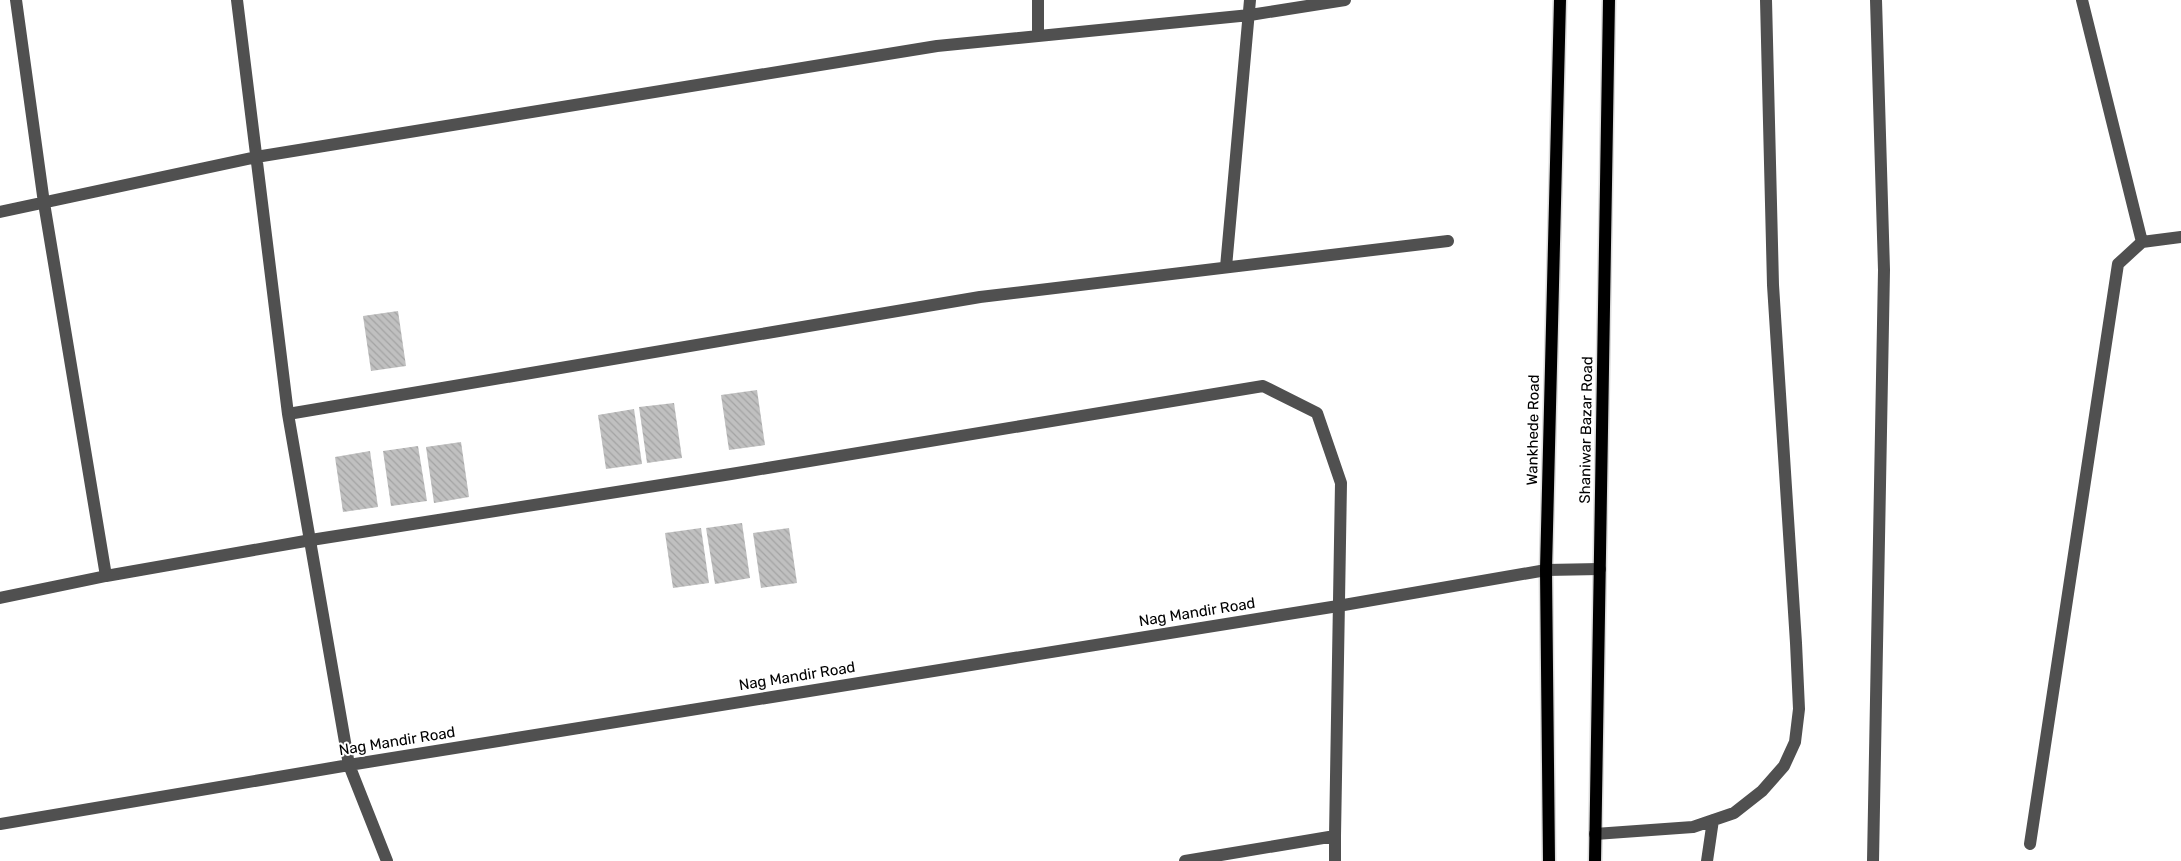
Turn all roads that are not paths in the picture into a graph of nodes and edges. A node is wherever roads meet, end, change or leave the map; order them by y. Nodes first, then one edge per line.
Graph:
1 (16, 0) edge
2 (237, 0) edge
3 (1038, 0) edge
4 (1250, 0) edge
5 (1345, 0) edge
6 (1560, 0) edge
7 (1609, 0) edge
8 (1766, 0) edge
9 (1876, 0) edge
10 (2082, 0) edge
11 (1250, 15) junction
12 (1038, 36) junction
13 (256, 157) junction
14 (44, 203) junction
15 (0, 212) edge
16 (2181, 237) edge
17 (1448, 241) dead end
18 (2142, 242) junction
19 (1226, 267) junction
20 (288, 414) junction
21 (311, 540) junction
22 (1600, 569) junction
23 (1546, 570) junction
24 (106, 576) junction
25 (0, 598) edge
26 (1338, 606) junction
27 (349, 765) junction
28 (1713, 820) junction
29 (0, 824) edge
30 (1595, 834) junction
31 (1335, 836) junction
32 (2030, 844) dead end
33 (387, 861) edge
34 (1185, 861) edge
35 (1335, 861) edge
36 (1549, 861) edge
37 (1595, 861) edge
38 (1707, 861) edge
39 (1873, 861) edge

1 - 14 street
2 - 13 street
3 - 12 street
4 - 11 street
5 - 11 street
6 - 23 main road, Wankhede Road
7 - 22 main road, Shaniwar Bazar Road
8 - 28 street
9 - 39 street
10 - 18 street
11 - 12 street
11 - 19 street
12 - 13 street
13 - 14 street
13 - 20 street
14 - 15 street
14 - 24 street
16 - 18 street
17 - 19 street
18 - 32 street
19 - 20 street
20 - 21 street
21 - 24 street
21 - 26 street
21 - 27 street
22 - 23 street, Nag Mandir Road
22 - 30 main road, Shaniwar Bazar Road
23 - 26 street, Nag Mandir Road
23 - 36 main road, Wankhede Road
24 - 25 street
26 - 27 street, Nag Mandir Road
26 - 31 street
27 - 29 street, Nag Mandir Road
27 - 33 street
28 - 30 street
28 - 38 street
30 - 37 main road, Shaniwar Bazar Road
31 - 34 street
31 - 35 street

